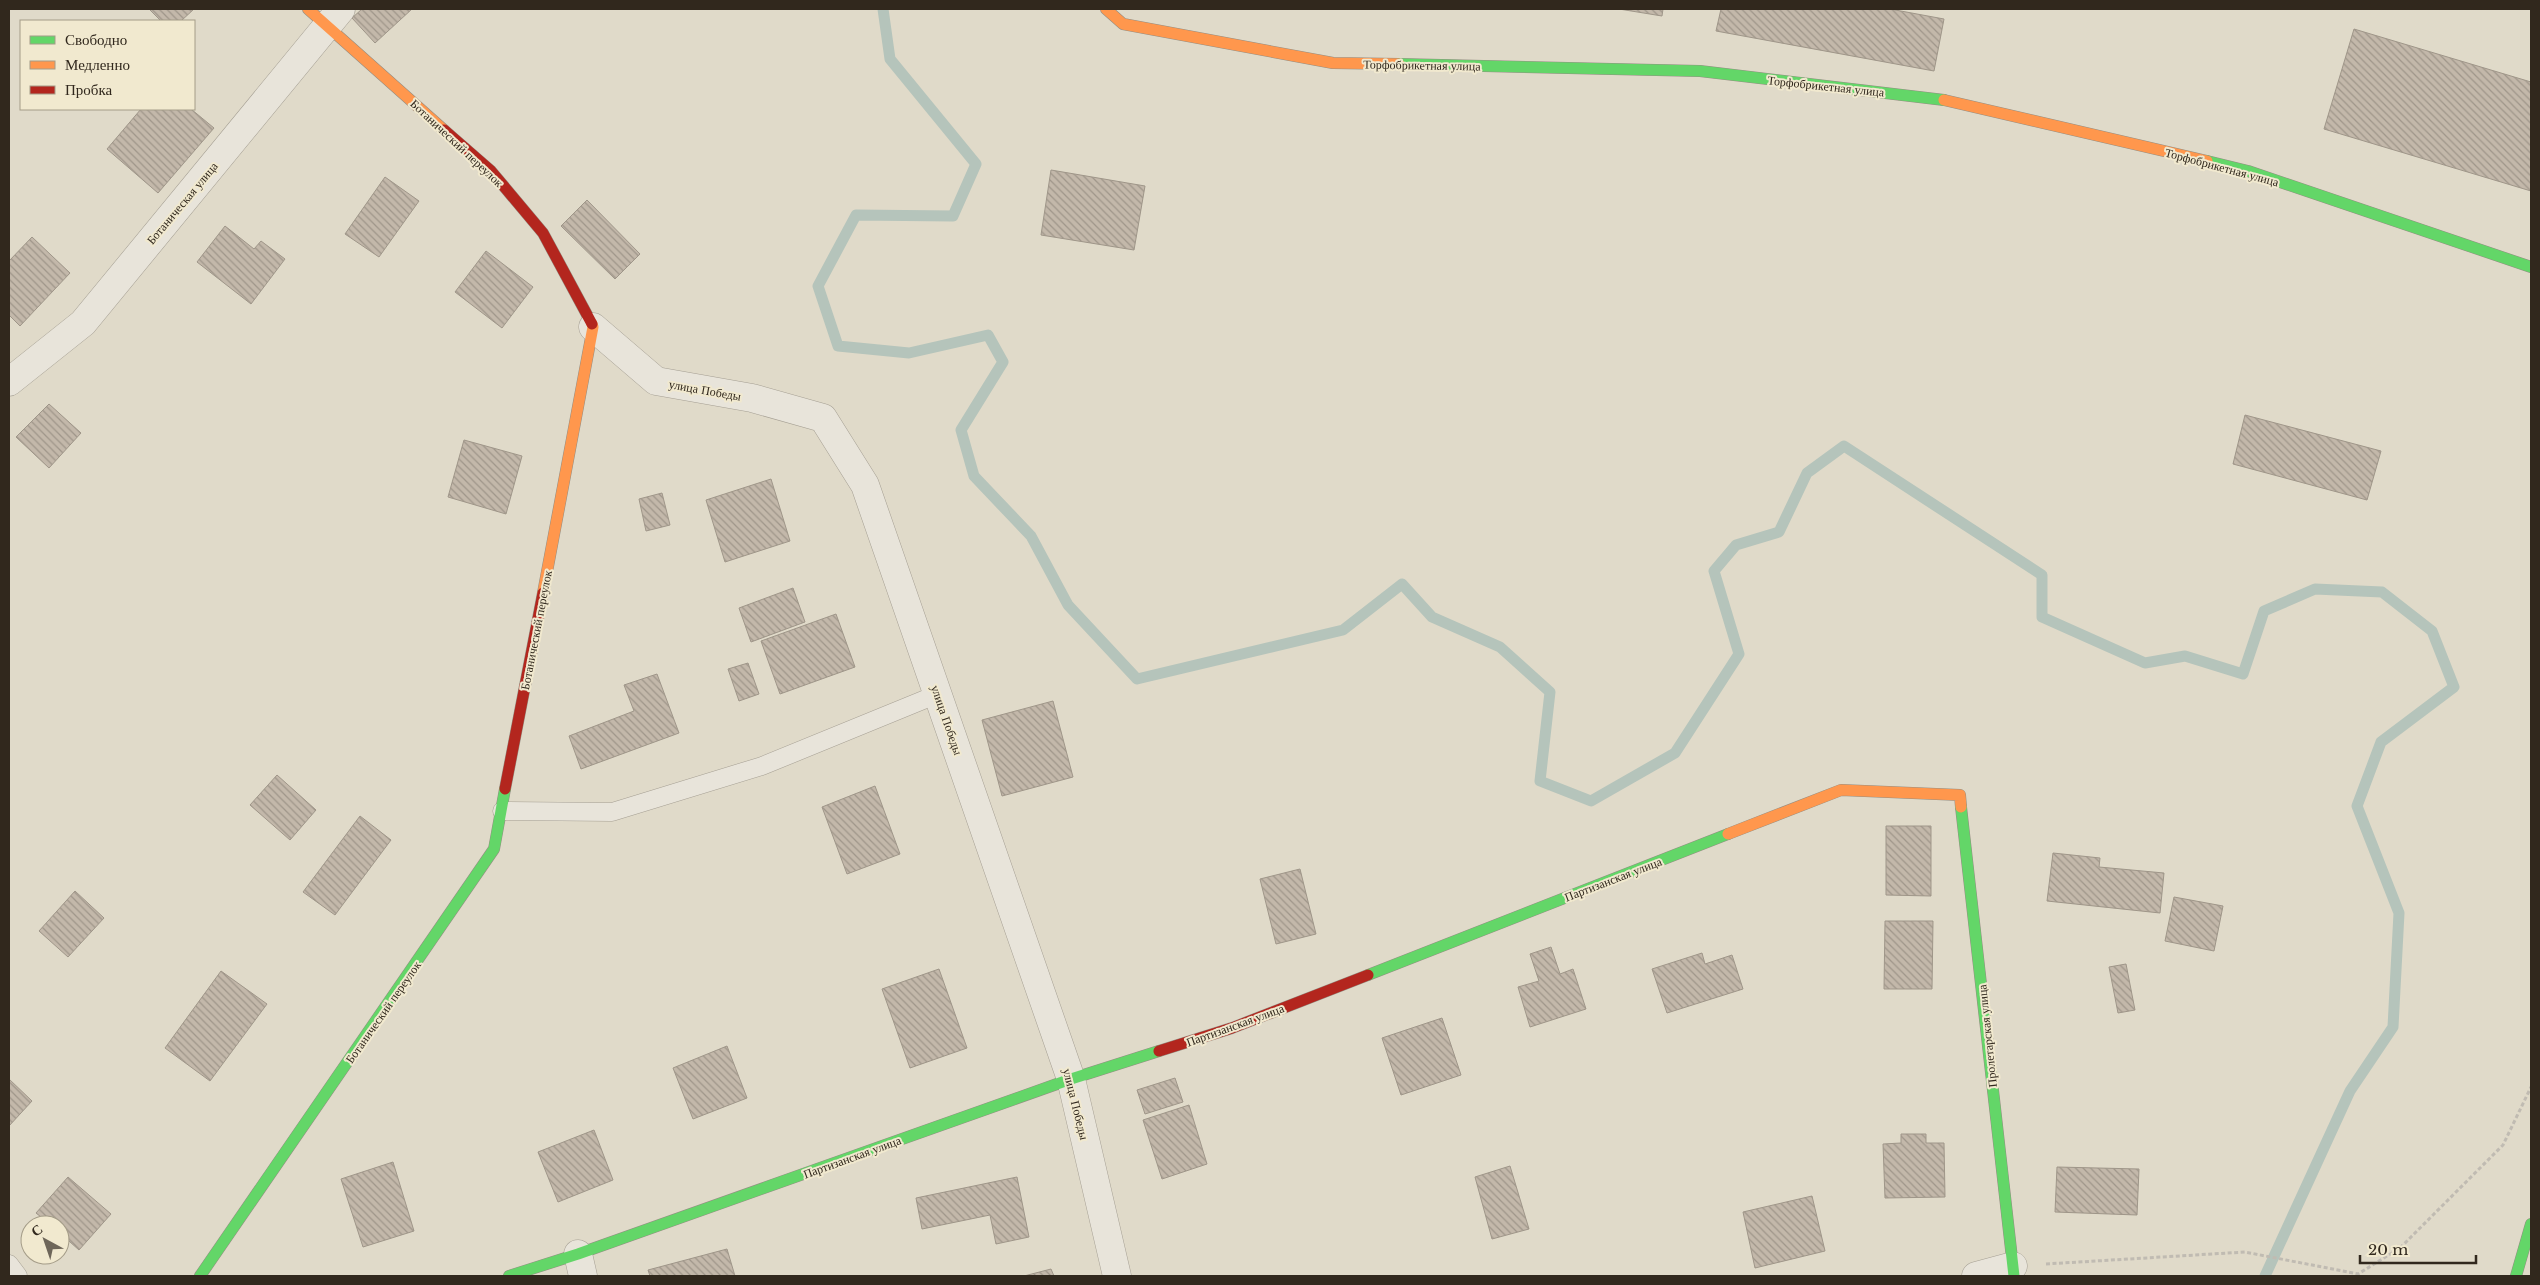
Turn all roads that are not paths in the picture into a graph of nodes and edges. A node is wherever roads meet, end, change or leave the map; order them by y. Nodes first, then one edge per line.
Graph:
1 (308, 9) edge
2 (1106, 9) edge
3 (335, 17) edge
4 (2531, 266) edge
5 (593, 327) junction
6 (9, 382) edge
7 (938, 694) junction
8 (1960, 795) joint
9 (502, 811) junction
10 (1071, 1079) junction
11 (2531, 1224) edge
12 (9, 1264) edge
13 (580, 1265) edge
14 (2014, 1271) edge
15 (18, 1276) edge
16 (200, 1276) edge
17 (509, 1276) edge
18 (1117, 1276) edge
19 (1976, 1276) edge
20 (2516, 1276) edge

1 - 3 street, Ботанический переулок
2 - 4 street, Торфобрикетная улица
3 - 5 street, Ботанический переулок
3 - 6 street, Ботаническая улица
5 - 7 street, улица Победы
5 - 9 street, Ботанический переулок
7 - 9 lane
7 - 10 street, улица Победы
8 - 10 street, Партизанская улица
8 - 14 street, Пролетарская улица
9 - 16 street, Ботанический переулок
10 - 13 street, Партизанская улица
10 - 18 street, улица Победы
11 - 20 street
12 - 15 lane
13 - 17 street, Партизанская улица
14 - 19 street

